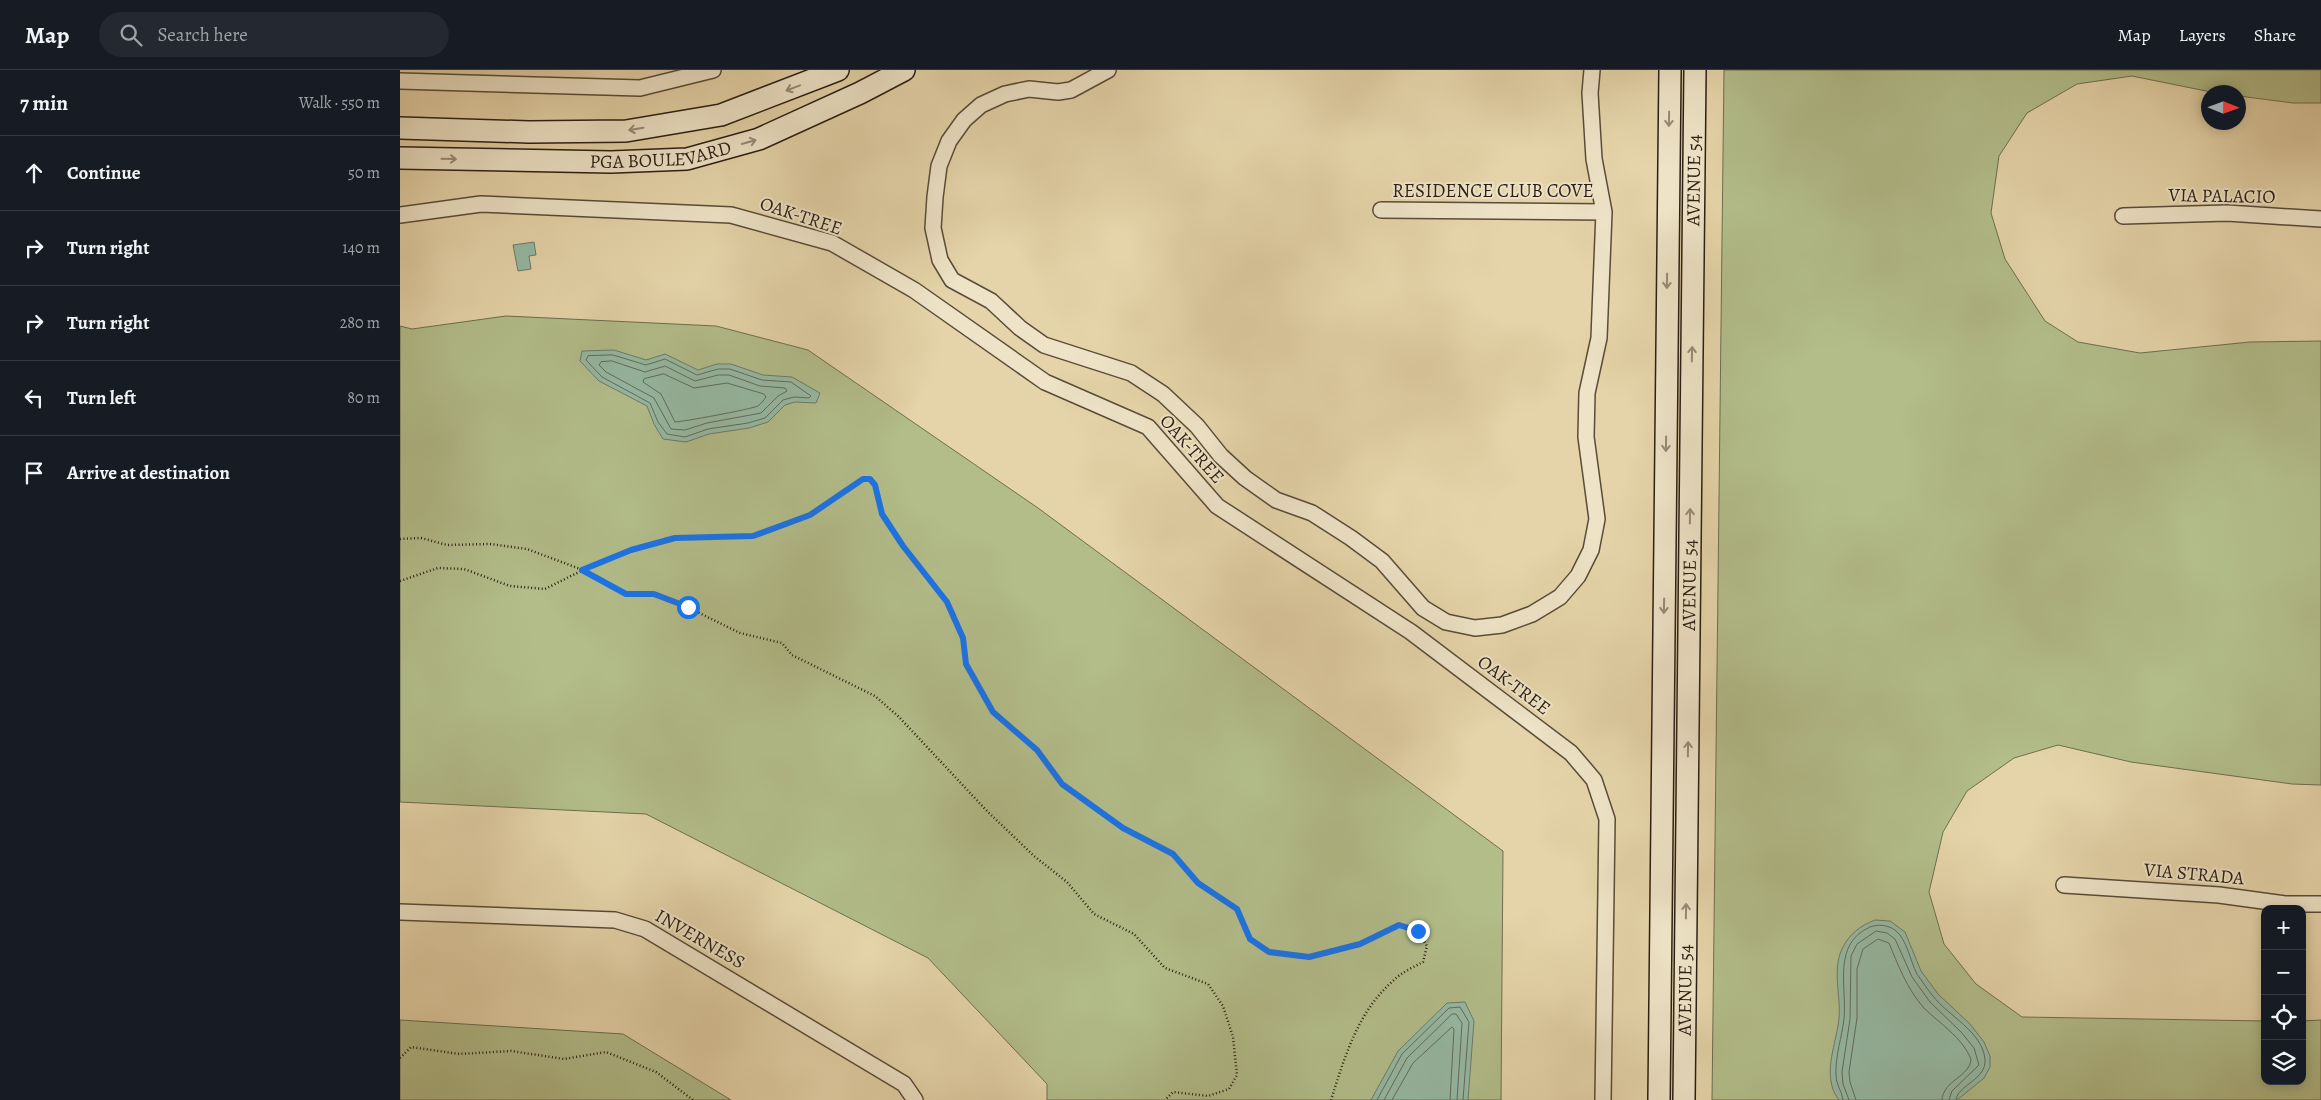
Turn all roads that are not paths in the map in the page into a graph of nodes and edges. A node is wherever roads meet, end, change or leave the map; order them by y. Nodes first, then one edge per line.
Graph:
1 (713, 70) edge
2 (838, 70) edge
3 (904, 70) edge
4 (1108, 70) edge
5 (1592, 70) edge
6 (1670, 70) edge
7 (1695, 70) edge
8 (400, 80) edge
9 (400, 128) edge
10 (400, 158) edge
11 (1381, 210) dead end
12 (1604, 212) junction
13 (400, 215) edge
14 (2123, 216) dead end
15 (2321, 219) edge
16 (2064, 885) dead end
17 (2321, 904) edge
18 (400, 912) edge
19 (915, 1100) edge
20 (1603, 1100) edge
21 (1659, 1100) edge
22 (1684, 1100) edge

1 - 8 street
2 -> 9 street, PGA BOULEVARD
10 -> 3 street, PGA BOULEVARD
4 - 12 street
5 - 12 street
6 -> 21 street, AVENUE 54
22 -> 7 street, AVENUE 54
11 - 12 street, RESIDENCE CLUB COVE
13 - 20 street, OAK-TREE
14 - 15 street, VIA PALACIO
16 - 17 street, VIA STRADA
18 - 19 street, INVERNESS

